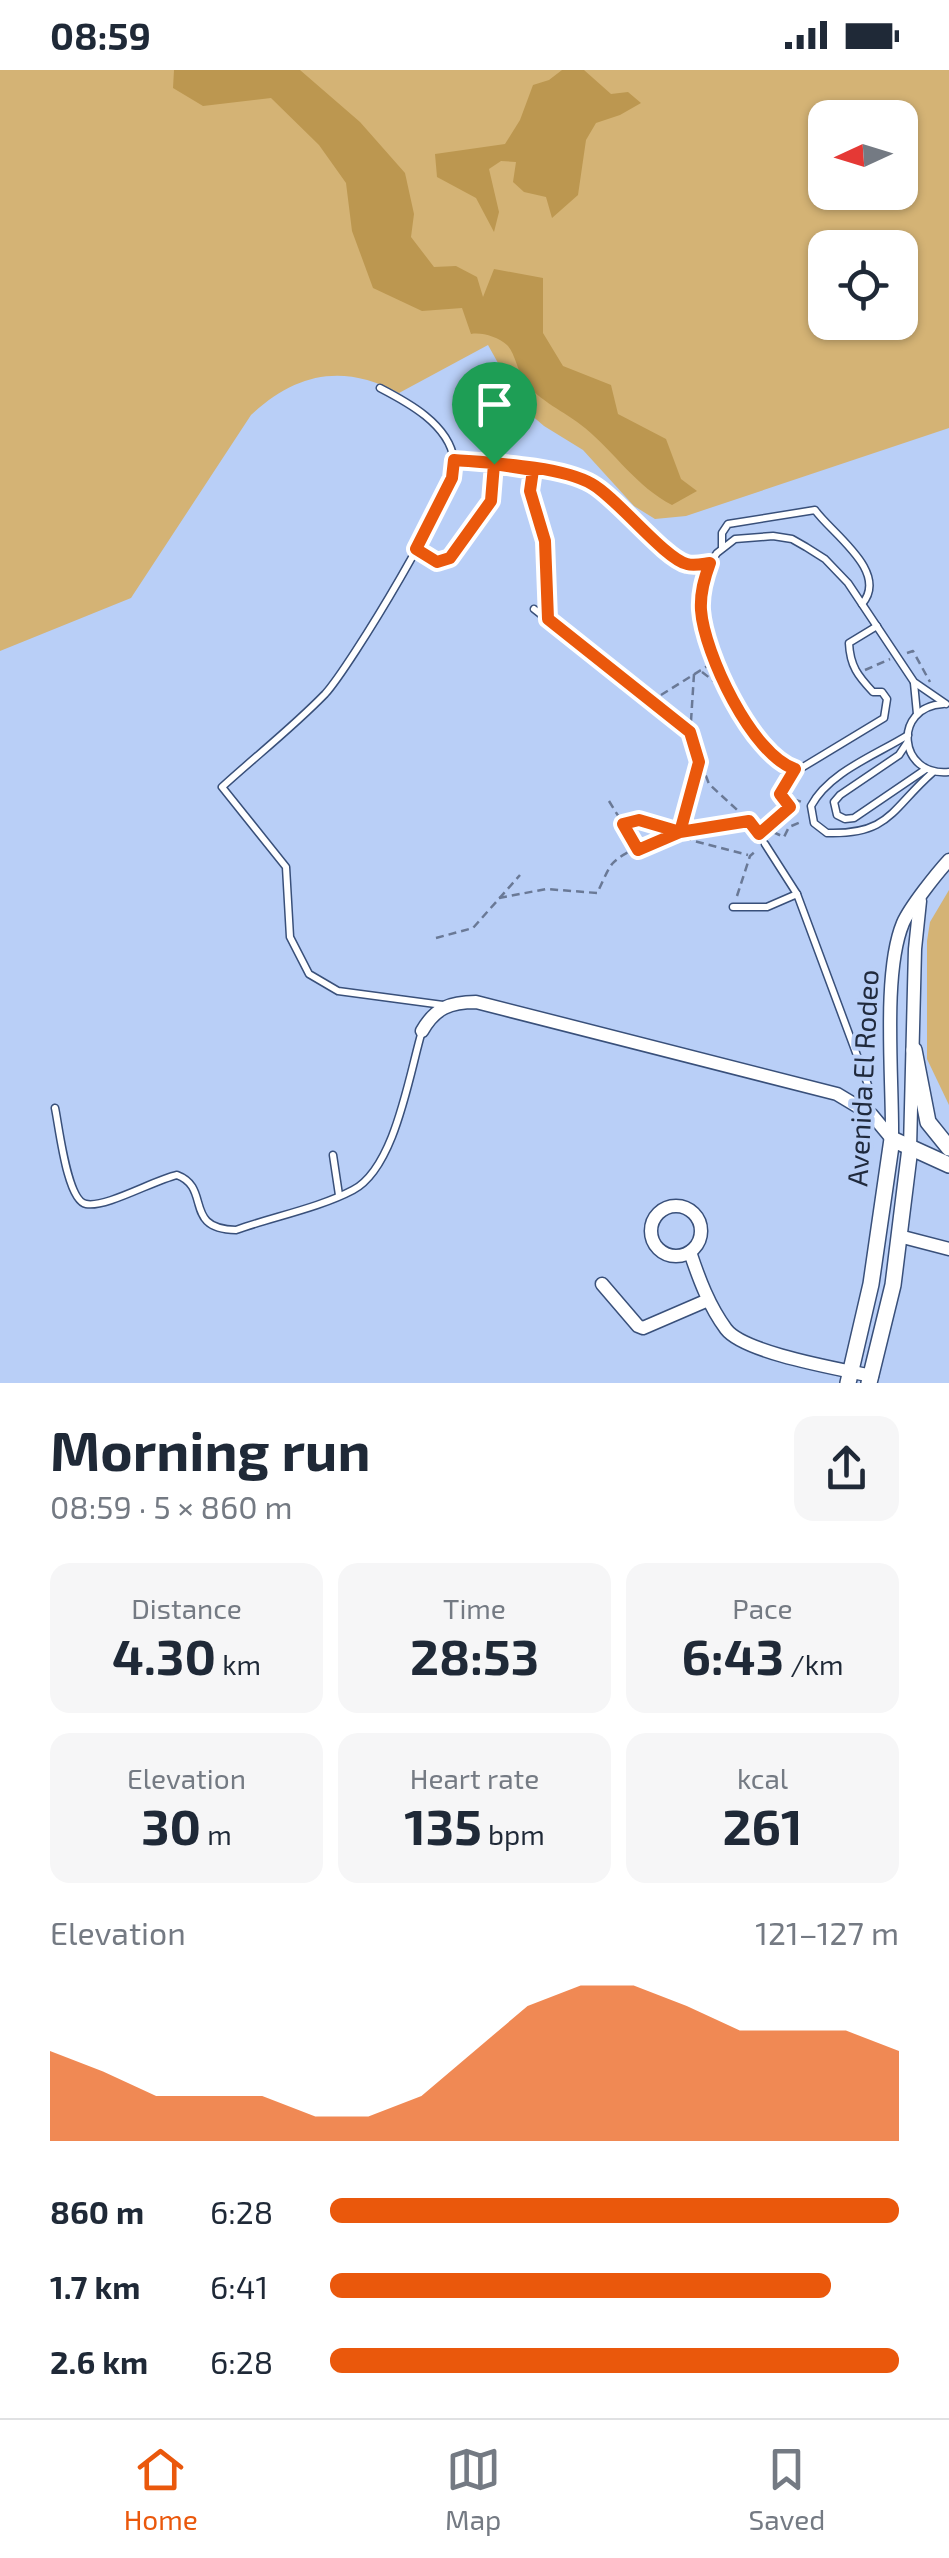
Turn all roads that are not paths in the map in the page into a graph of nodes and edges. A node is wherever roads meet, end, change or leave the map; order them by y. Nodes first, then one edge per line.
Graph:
1 (380, 388) dead end
2 (454, 460) junction
3 (494, 464) junction
4 (533, 470) junction
5 (722, 548) junction
6 (416, 549) junction
7 (710, 563) junction
8 (862, 604) junction
9 (534, 609) dead end
10 (548, 619) junction
11 (877, 626) junction
12 (914, 682) junction
13 (947, 705) edge
14 (917, 714) junction
15 (690, 732) road end
16 (908, 739) junction
17 (930, 771) junction
18 (949, 772) edge
19 (765, 844) road end
20 (949, 860) edge
21 (797, 894) junction
22 (920, 900) junction
23 (733, 907) road end
24 (896, 944) junction
25 (915, 949) junction
26 (446, 1005) junction
27 (422, 1031) joint
28 (914, 1050) junction
29 (892, 1064) junction
30 (55, 1108) dead end
31 (868, 1111) junction
32 (892, 1139) junction
33 (910, 1148) junction
34 (949, 1148) edge
35 (333, 1156) dead end
36 (949, 1164) edge
37 (339, 1195) junction
38 (900, 1236) junction
39 (949, 1249) edge
40 (690, 1252) junction
41 (602, 1284) dead end
42 (708, 1300) junction
43 (849, 1377) edge
44 (870, 1380) edge

1 - 2 lane
2 - 3 lane
2 - 6 lane
3 - 4 lane
3 - 6 lane
4 - 7 lane
4 - 10 lane
5 - 7 lane
5 - 8 lane
5 - 8 lane
6 - 26 lane
7 - 11 lane
8 - 11 lane
9 - 10 lane
10 - 15 lane
11 - 12 lane
12 - 13 lane
12 - 14 lane
13 - 14 lane
14 - 16 lane
16 - 17 lane
16 - 17 lane
16 - 17 lane
17 - 18 lane
19 - 21 lane
20 - 22 street, Avenida El Rodeo
21 - 23 lane
21 - 31 lane
22 - 24 street, Avenida El Rodeo
22 - 25 street, Avenida El Rodeo
24 - 25 street
24 - 29 street, Avenida El Rodeo
25 - 28 street, Avenida El Rodeo
26 - 27 street
26 - 31 street
27 - 37 lane
28 - 33 street, Avenida El Rodeo
28 - 34 street
29 - 31 street
29 - 32 street, Avenida El Rodeo
30 - 37 lane
31 - 32 street
32 - 33 street
32 - 43 street, Avenida El Rodeo
33 - 36 street
33 - 38 street, Avenida El Rodeo
35 - 37 lane
38 - 39 street
38 - 44 street, Avenida El Rodeo
40 - 40 street
40 - 42 street
41 - 42 street
42 - 43 street
43 - 44 street

